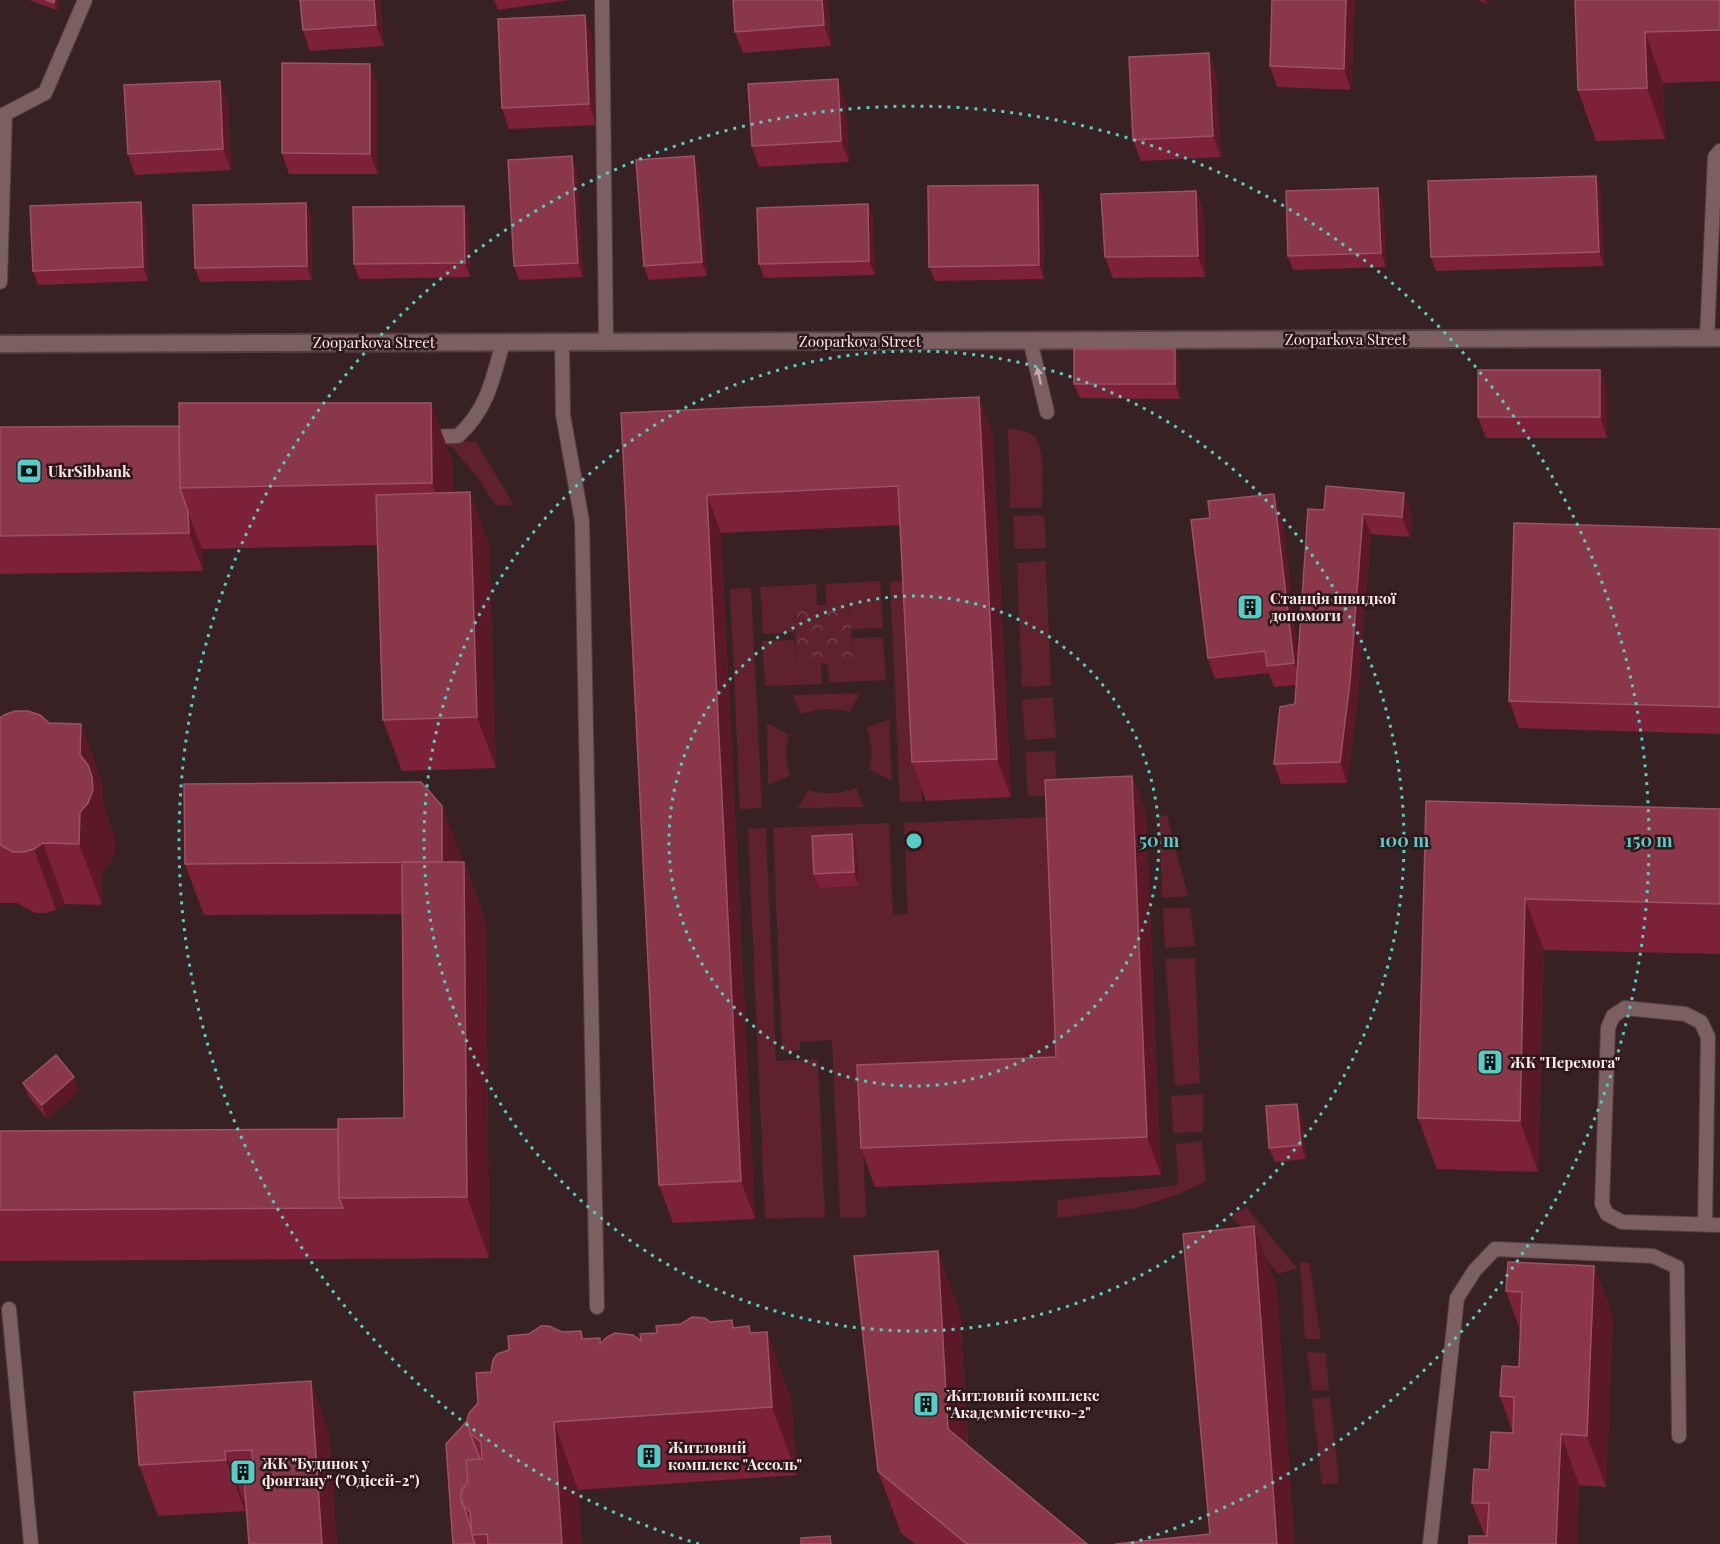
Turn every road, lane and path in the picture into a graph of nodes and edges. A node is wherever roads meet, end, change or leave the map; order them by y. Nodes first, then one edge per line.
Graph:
1 (85, 0) edge
2 (602, 0) edge
3 (2, 113) edge
4 (1720, 151) edge
5 (0, 282) edge
6 (1714, 338) edge
7 (1030, 340) junction
8 (503, 342) junction
9 (561, 342) junction
10 (606, 342) junction
11 (0, 344) edge
12 (1047, 412) dead end
13 (411, 437) edge
14 (1705, 1225) junction
15 (1720, 1225) edge
16 (597, 1306) dead end
17 (9, 1309) dead end
18 (1679, 1436) dead end
19 (31, 1544) edge
20 (1430, 1544) edge

1 - 3 lane
2 - 10 lane
3 - 5 lane
4 - 6 lane
6 - 7 street, Zooparkova Street
7 - 10 street, Zooparkova Street
12 -> 7 lane
8 - 9 street, Zooparkova Street
8 - 11 street, Zooparkova Street
8 - 13 lane
9 - 10 street, Zooparkova Street
9 - 16 lane
14 - 14 lane
14 - 15 lane
17 - 19 lane
18 - 20 lane

